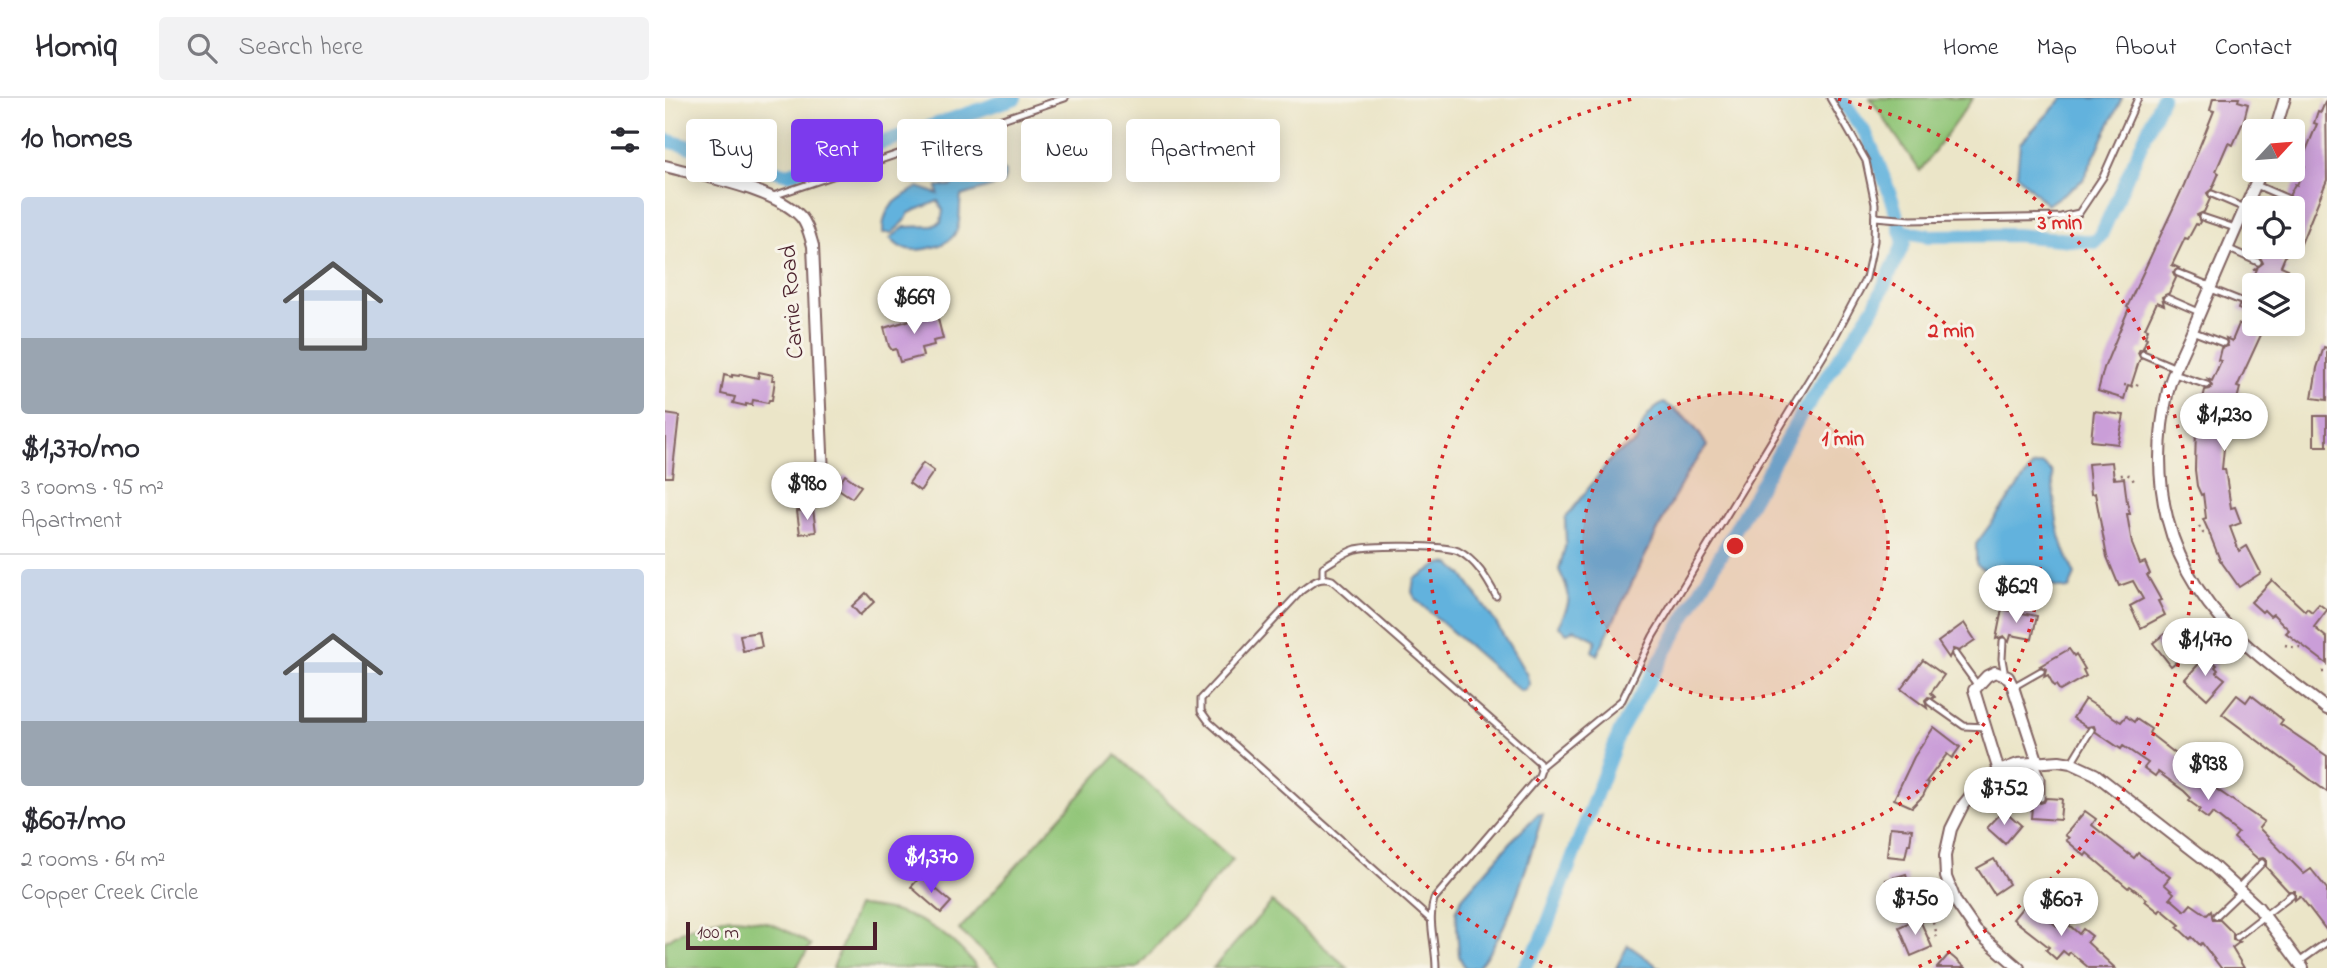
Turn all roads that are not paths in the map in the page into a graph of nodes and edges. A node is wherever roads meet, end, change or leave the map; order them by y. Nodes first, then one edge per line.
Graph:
1 (1065, 98) edge
2 (1830, 98) edge
3 (2138, 98) edge
4 (2285, 98) edge
5 (2279, 119) edge
6 (665, 166) edge
7 (2257, 182) edge
8 (2256, 185) junction
9 (2212, 194) dead end
10 (2253, 196) edge
11 (2281, 196) edge
12 (771, 197) junction
13 (2242, 207) edge
14 (1875, 217) junction
15 (2202, 217) dead end
16 (2242, 221) edge
17 (2236, 229) junction
18 (2227, 248) junction
19 (2258, 262) dead end
20 (2178, 273) dead end
21 (2210, 287) junction
22 (2167, 298) dead end
23 (2241, 301) dead end
24 (2199, 312) junction
25 (2192, 331) junction
26 (2223, 343) dead end
27 (2143, 354) dead end
28 (2175, 371) junction
29 (2207, 385) dead end
30 (823, 475) dead end
31 (1324, 577) junction
32 (1496, 596) dead end
33 (2003, 641) dead end
34 (1955, 654) dead end
35 (2041, 671) dead end
36 (2005, 676) junction
37 (1978, 686) junction
38 (2013, 687) junction
39 (1930, 702) dead end
40 (2327, 709) edge
41 (1986, 727) junction
42 (2091, 730) dead end
43 (2036, 763) junction
44 (2071, 763) junction
45 (1540, 768) junction
46 (1999, 771) junction
47 (2041, 798) dead end
48 (2262, 863) dead end
49 (2239, 890) junction
50 (2291, 895) dead end
51 (2263, 914) junction
52 (2216, 916) dead end
53 (1431, 920) junction
54 (2237, 937) dead end
55 (2327, 942) edge
56 (2301, 965) edge
57 (1436, 968) edge
58 (2019, 968) edge

1 - 12 lane
2 - 14 lane
3 - 14 lane
4 - 5 street
6 - 12 street, Carrie Road
7 - 8 street
8 - 10 street
8 - 11 lane
9 - 13 lane
12 - 30 street, Carrie Road
14 - 45 lane
15 - 17 lane
16 - 17 street
17 - 18 street
18 - 19 lane
18 - 21 street
20 - 21 lane
21 - 23 lane
21 - 24 street
22 - 24 lane
24 - 25 street
25 - 26 lane
25 - 28 street
27 - 28 lane
28 - 29 lane
28 - 40 street
31 - 32 lane
31 - 45 lane
31 - 53 lane
33 - 36 lane
34 - 37 lane
35 - 38 lane
36 - 37 street
36 - 38 street
37 - 41 street
38 - 43 street
39 - 41 lane
41 - 46 street
42 - 44 lane
43 - 44 street
43 - 46 street
43 - 47 lane
44 - 49 street
45 - 53 lane
46 - 58 street
48 - 49 lane
49 - 51 street
49 - 52 lane
50 - 51 lane
51 - 54 lane
51 - 56 street
53 - 57 lane
55 - 56 lane

